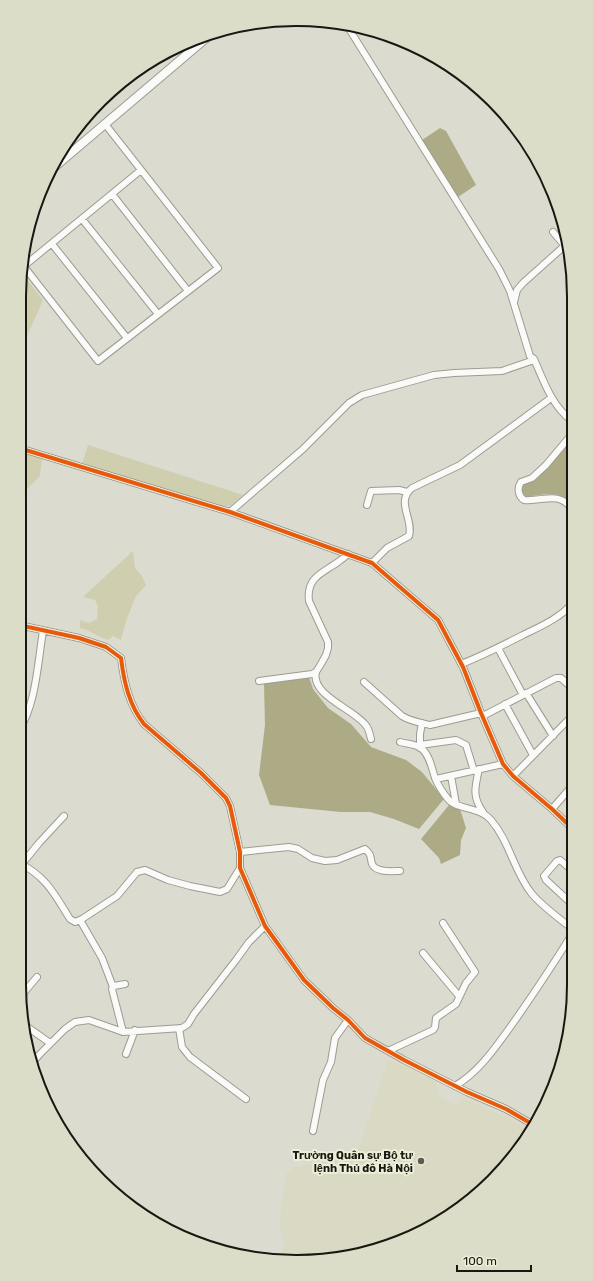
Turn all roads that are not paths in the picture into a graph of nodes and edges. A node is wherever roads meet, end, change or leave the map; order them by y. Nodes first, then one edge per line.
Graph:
1 (351, 31) edge
2 (198, 45) edge
3 (105, 124) junction
4 (63, 160) edge
5 (141, 170) junction
6 (112, 194) junction
7 (82, 218) junction
8 (553, 232) dead end
9 (561, 241) edge
10 (52, 244) junction
11 (563, 250) edge
12 (28, 261) edge
13 (27, 271) edge
14 (188, 291) junction
15 (514, 303) junction
16 (158, 314) junction
17 (127, 338) junction
18 (534, 360) junction
19 (551, 398) junction
20 (567, 417) edge
21 (567, 440) edge
22 (26, 450) edge
23 (407, 492) junction
24 (567, 503) edge
25 (367, 505) dead end
26 (230, 512) junction
27 (348, 554) junction
28 (372, 563) junction
29 (567, 609) edge
30 (26, 627) edge
31 (44, 631) junction
32 (498, 648) junction
33 (461, 664) junction
34 (316, 672) junction
35 (258, 681) dead end
36 (364, 682) dead end
37 (567, 684) edge
38 (524, 694) junction
39 (505, 704) junction
40 (482, 714) junction
41 (26, 718) edge
42 (567, 721) edge
43 (422, 723) junction
44 (553, 736) junction
45 (371, 739) dead end
46 (400, 742) dead end
47 (420, 747) junction
48 (533, 756) junction
49 (503, 764) junction
50 (476, 770) junction
51 (450, 776) junction
52 (513, 776) junction
53 (436, 779) junction
54 (567, 793) edge
55 (456, 804) junction
56 (552, 809) junction
57 (484, 814) junction
58 (64, 816) dead end
59 (567, 823) edge
60 (240, 852) junction
61 (26, 857) edge
62 (567, 866) edge
63 (26, 867) edge
64 (240, 868) junction
65 (400, 871) dead end
66 (567, 900) edge
67 (80, 920) junction
68 (443, 923) dead end
69 (567, 924) edge
70 (265, 926) junction
71 (567, 941) edge
72 (423, 953) dead end
73 (37, 977) dead end
74 (125, 984) dead end
75 (113, 987) junction
76 (26, 990) edge
77 (459, 996) junction
78 (348, 1020) junction
79 (29, 1028) edge
80 (179, 1028) junction
81 (135, 1030) junction
82 (122, 1032) junction
83 (50, 1043) junction
84 (388, 1051) junction
85 (126, 1054) dead end
86 (36, 1058) edge
87 (455, 1086) junction
88 (246, 1099) dead end
89 (529, 1122) edge
90 (313, 1131) dead end

1 - 15 street
2 - 3 main road
3 - 4 main road
3 - 5 street
5 - 6 street
5 - 14 street
6 - 7 street
6 - 14 street
7 - 10 street
7 - 16 street
8 - 9 street
10 - 12 street
10 - 17 street
11 - 15 street
13 - 17 street
14 - 16 street
15 - 18 street
16 - 17 street
18 - 19 street
18 - 26 street
19 - 20 street
19 - 23 street
21 - 24 street
22 - 26 street
23 - 25 street
23 - 28 street
26 - 27 street
27 - 28 street
27 - 34 street
28 - 33 street
29 - 32 street
30 - 31 street
31 - 41 street
31 - 60 street
32 - 33 street
32 - 38 street
33 - 40 street
34 - 35 street
34 - 45 street
36 - 43 street
37 - 38 street
38 - 39 street
38 - 44 street
39 - 40 street
39 - 48 street
40 - 43 street
40 - 49 street
42 - 44 street
43 - 47 street
44 - 48 street
46 - 47 street
47 - 50 street
47 - 53 street
48 - 52 street
49 - 50 street
49 - 52 street
50 - 51 street
50 - 57 street
51 - 53 street
51 - 55 street
52 - 56 street
53 - 55 street
54 - 56 street
55 - 57 street
56 - 59 street
57 - 69 street
58 - 61 street
60 - 64 street
60 - 65 street
62 - 66 street
63 - 67 street
64 - 67 street
64 - 70 street
67 - 75 street
68 - 77 street
70 - 78 street
70 - 80 street
71 - 87 street
72 - 77 street
73 - 76 street
74 - 75 street
75 - 82 street
77 - 84 street
78 - 84 street
78 - 90 street
79 - 83 street
80 - 81 street
80 - 88 street
81 - 82 street
81 - 85 street
82 - 83 street
83 - 86 street
84 - 87 street
87 - 89 street

